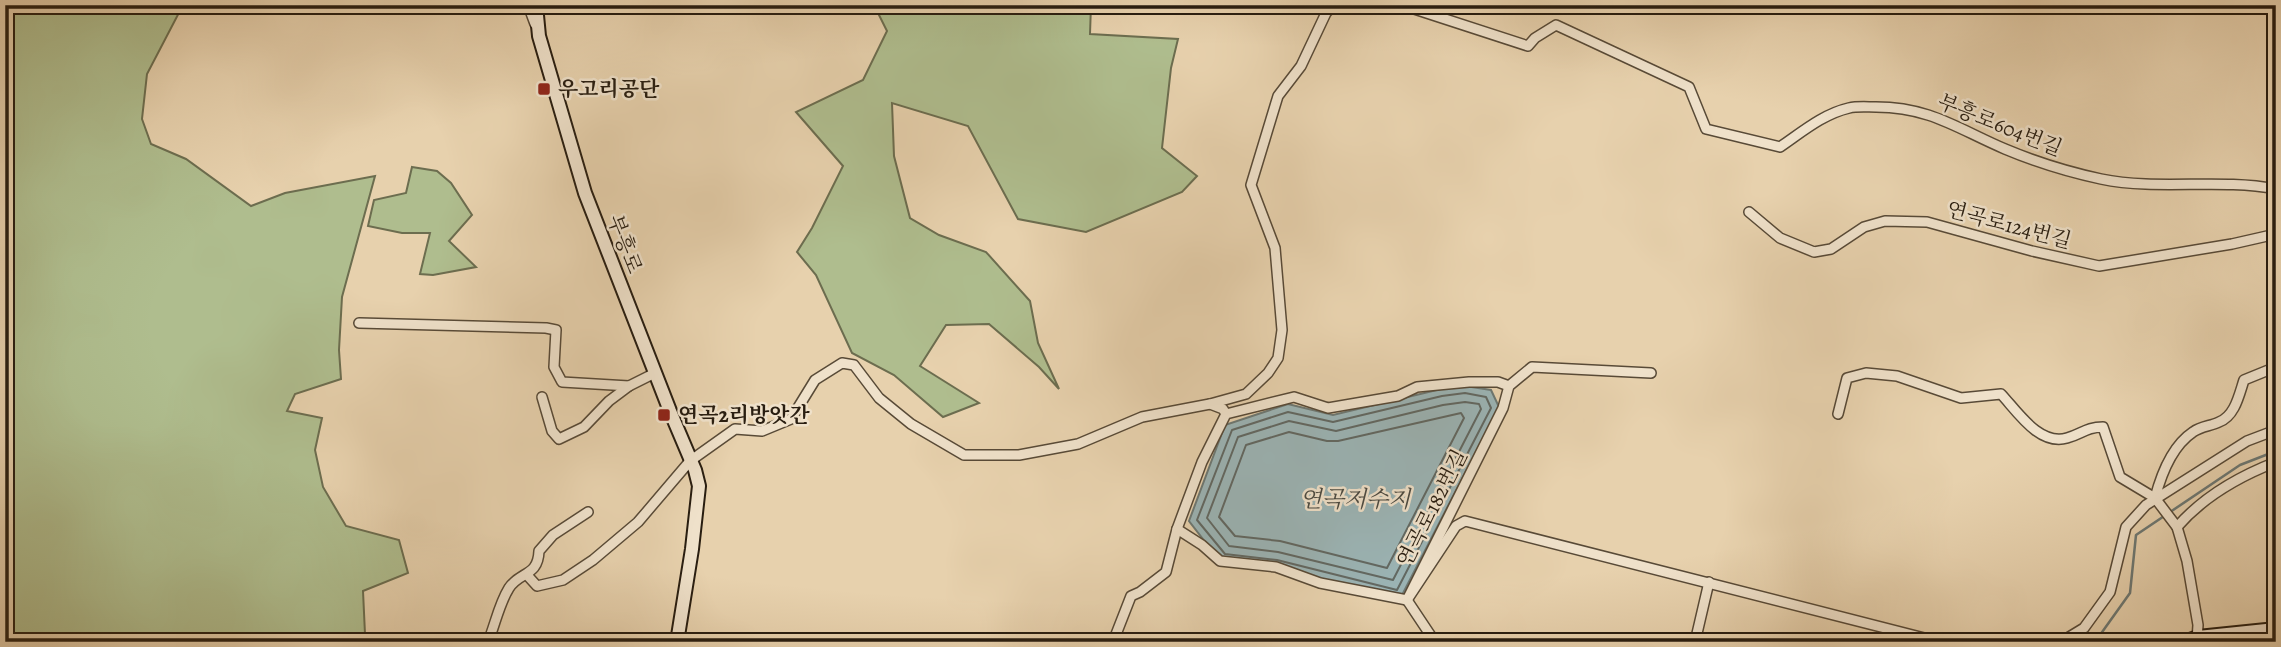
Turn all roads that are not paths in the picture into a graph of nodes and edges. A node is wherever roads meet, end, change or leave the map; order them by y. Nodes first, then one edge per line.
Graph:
1 (528, 5) edge
2 (536, 5) edge
3 (1333, 5) edge
4 (1402, 5) edge
5 (539, 36) junction
6 (2276, 189) edge
7 (1749, 212) dead end
8 (2276, 234) edge
9 (359, 323) dead end
10 (2276, 367) edge
11 (655, 373) junction
12 (1651, 373) dead end
13 (629, 386) junction
14 (1509, 386) junction
15 (542, 397) dead end
16 (1210, 404) junction
17 (1226, 414) junction
18 (1838, 414) dead end
19 (2276, 430) edge
20 (690, 461) junction
21 (2276, 461) edge
22 (2155, 498) junction
23 (588, 512) dead end
24 (2174, 524) junction
25 (1177, 529) junction
26 (527, 575) junction
27 (1709, 582) junction
28 (1407, 600) junction
29 (2276, 629) edge
30 (2197, 640) edge
31 (488, 642) edge
32 (677, 642) edge
33 (1113, 642) edge
34 (1435, 642) edge
35 (1695, 642) edge
36 (1940, 642) edge
37 (2061, 642) edge
38 (2184, 642) edge

1 - 5 street, 부흥로
2 - 5 main road, 부흥로
3 - 16 street
4 - 6 street, 부흥로604번길
5 - 11 main road, 부흥로
7 - 8 street, 연곡로124번길
9 - 13 street
10 - 22 street
11 - 13 street
11 - 20 main road, 부흥로
12 - 14 street
13 - 15 street
14 - 17 street
14 - 28 street, 연곡로182번길
16 - 17 street
16 - 20 street
17 - 25 street
18 - 22 street
19 - 22 street
20 - 26 street
20 - 32 main road, 부흥로
21 - 24 street
22 - 24 street
22 - 37 street
23 - 26 street
24 - 30 street
25 - 28 street
25 - 33 street
26 - 31 street
27 - 28 street
27 - 35 street
27 - 36 street
28 - 34 street, 연곡로182번길
29 - 30 main road
30 - 38 main road

